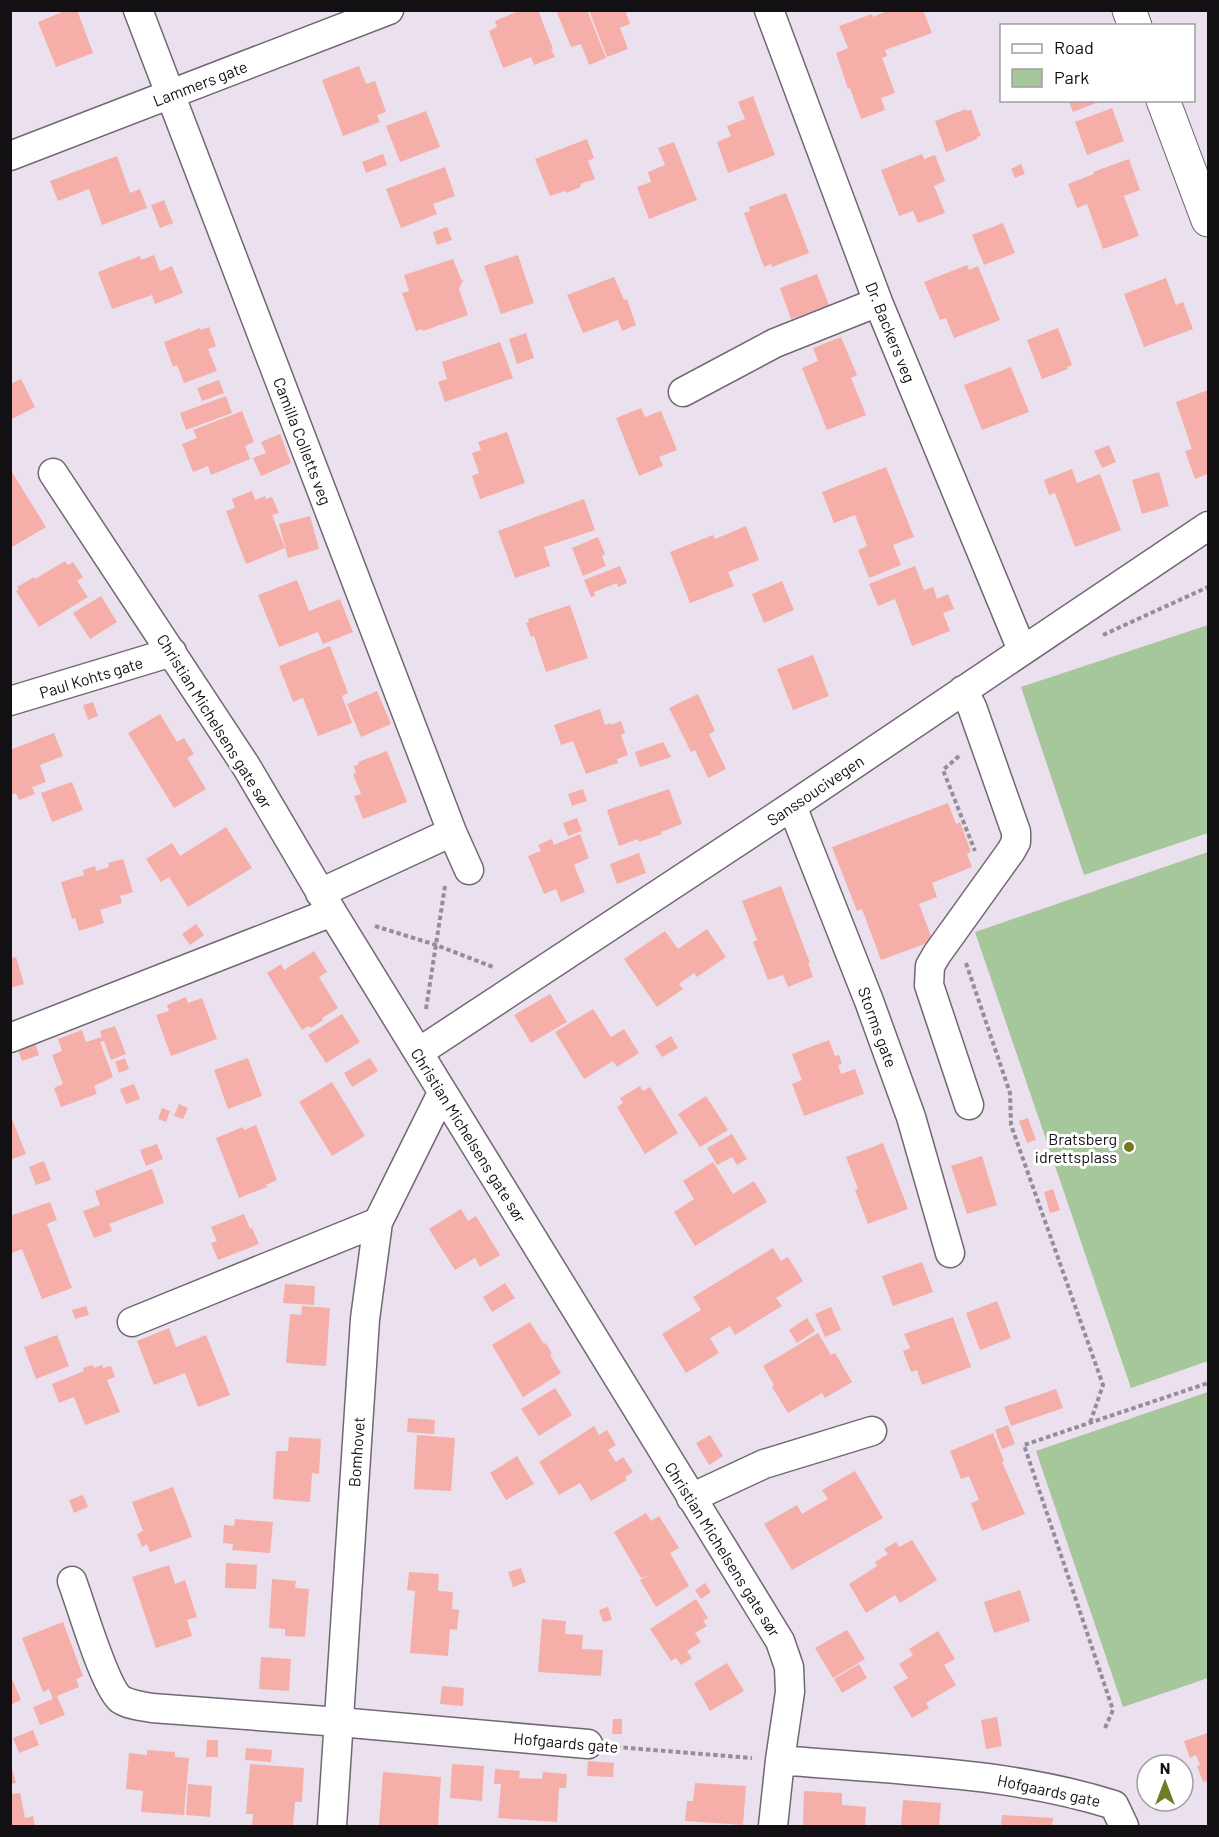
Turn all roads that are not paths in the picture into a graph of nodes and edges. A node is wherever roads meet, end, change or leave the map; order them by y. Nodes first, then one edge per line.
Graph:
1 (138, 10) edge
2 (389, 10) edge
3 (769, 10) edge
4 (171, 95) junction
5 (1164, 102) edge
6 (10, 156) edge
7 (1209, 220) edge
8 (878, 302) junction
9 (683, 392) dead end
10 (53, 473) dead end
11 (1209, 525) edge
12 (1022, 650) junction
13 (172, 652) junction
14 (963, 690) junction
15 (10, 701) edge
16 (792, 806) junction
17 (452, 832) junction
18 (469, 870) dead end
19 (326, 903) junction
20 (10, 1038) edge
21 (419, 1052) junction
22 (442, 1093) junction
23 (969, 1105) dead end
24 (378, 1222) junction
25 (950, 1253) dead end
26 (132, 1322) dead end
27 (872, 1431) dead end
28 (691, 1498) junction
29 (72, 1581) dead end
30 (339, 1722) junction
31 (588, 1744) road end
32 (780, 1760) junction
33 (332, 1827) edge
34 (772, 1827) edge
35 (1124, 1827) edge

1 - 4 street, Camilla Colletts veg
2 - 4 street, Lammers gate
3 - 8 street, Dr. Backers veg
4 - 6 street, Lammers gate
4 - 17 street, Camilla Colletts veg
5 - 7 main road
8 - 9 street
8 - 12 street, Dr. Backers veg
10 - 13 street, Christian Michelsens gate sør
11 - 12 street, Sanssoucivegen
12 - 14 street, Sanssoucivegen
13 - 15 street, Paul Kohts gate
13 - 19 street, Christian Michelsens gate sør
14 - 16 street, Sanssoucivegen
14 - 23 street
16 - 21 street, Sanssoucivegen
16 - 25 street, Storms gate
17 - 18 street, Camilla Colletts veg
17 - 19 street
19 - 20 street
19 - 21 street, Christian Michelsens gate sør
21 - 22 street, Christian Michelsens gate sør
22 - 24 street, Bomhovet
22 - 28 street, Christian Michelsens gate sør
24 - 26 street
24 - 30 street, Bomhovet
27 - 28 street
28 - 32 street, Christian Michelsens gate sør
29 - 30 street, Hofgaards gate
30 - 31 street, Hofgaards gate
30 - 33 street, Bomhovet
32 - 34 street, Christian Michelsens gate sør
32 - 35 street, Hofgaards gate

